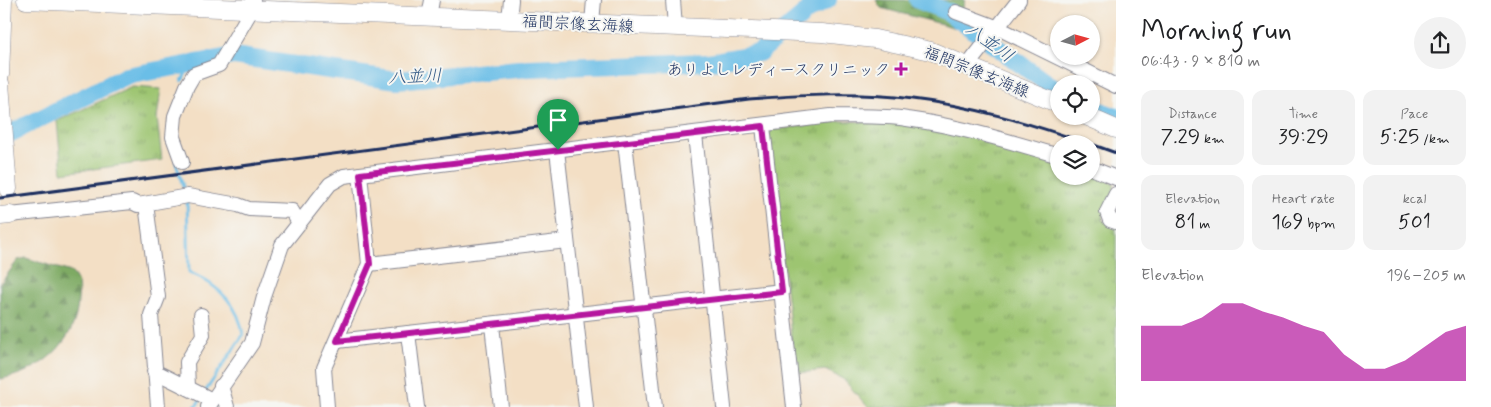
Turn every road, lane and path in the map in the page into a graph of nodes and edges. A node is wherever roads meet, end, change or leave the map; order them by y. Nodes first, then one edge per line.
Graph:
1 (3, 0) edge
2 (26, 0) edge
3 (511, 0) edge
4 (594, 0) edge
5 (673, 0) edge
6 (1020, 0) edge
7 (141, 2) edge
8 (253, 5) edge
9 (282, 5) edge
10 (431, 8) edge
11 (956, 12) dead end
12 (509, 20) junction
13 (592, 23) junction
14 (996, 27) junction
15 (675, 28) junction
16 (968, 65) junction
17 (0, 75) edge
18 (0, 83) edge
19 (1116, 86) edge
20 (1050, 100) edge
21 (1100, 122) edge
22 (763, 126) junction
23 (1116, 129) edge
24 (695, 134) junction
25 (625, 142) junction
26 (558, 150) junction
27 (1050, 154) edge
28 (182, 162) dead end
29 (1100, 172) edge
30 (360, 174) junction
31 (1116, 178) edge
32 (8, 189) dead end
33 (1116, 194) edge
34 (146, 204) junction
35 (5, 216) edge
36 (299, 222) junction
37 (1116, 222) edge
38 (567, 241) junction
39 (370, 264) junction
40 (782, 292) junction
41 (712, 300) junction
42 (643, 307) junction
43 (576, 314) junction
44 (201, 316) dead end
45 (492, 325) junction
46 (408, 333) junction
47 (337, 341) junction
48 (154, 372) junction
49 (221, 386) junction
50 (188, 388) junction
51 (210, 404) edge
52 (158, 407) edge
53 (228, 407) edge
54 (327, 407) edge
55 (417, 407) edge
56 (501, 407) edge
57 (586, 407) edge
58 (655, 407) edge
59 (724, 407) edge
60 (794, 407) edge

1 - 17 main road
2 - 7 main road, 福間宗像玄海線
3 - 12 street
4 - 13 street
5 - 15 street
6 - 14 street
7 - 8 main road, 福間宗像玄海線
8 - 9 main road, 福間宗像玄海線
8 - 28 street
9 - 10 main road, 福間宗像玄海線
10 - 12 main road, 福間宗像玄海線
11 - 14 street
12 - 13 main road, 福間宗像玄海線
13 - 15 main road, 福間宗像玄海線
14 - 16 street
14 - 19 street
15 - 16 main road, 福間宗像玄海線
16 - 20 main road, 福間宗像玄海線
18 - 32 main road
21 - 23 main road
22 - 24 street
22 - 27 street
22 - 40 street
24 - 25 street
24 - 41 street
25 - 26 street
25 - 42 street
26 - 30 street
26 - 38 street
29 - 31 street
30 - 36 street
30 - 39 street
33 - 37 street
34 - 35 street
34 - 36 street
34 - 48 street
36 - 49 street
38 - 39 street
38 - 43 street
39 - 47 street
40 - 41 street
40 - 60 street
41 - 42 street
41 - 59 street
42 - 43 street
42 - 58 street
43 - 45 street
43 - 57 street
44 - 50 street
45 - 46 street
45 - 56 street
46 - 47 street
46 - 55 street
47 - 54 street
48 - 50 street
48 - 52 street
49 - 51 street
49 - 53 street
50 - 51 street

